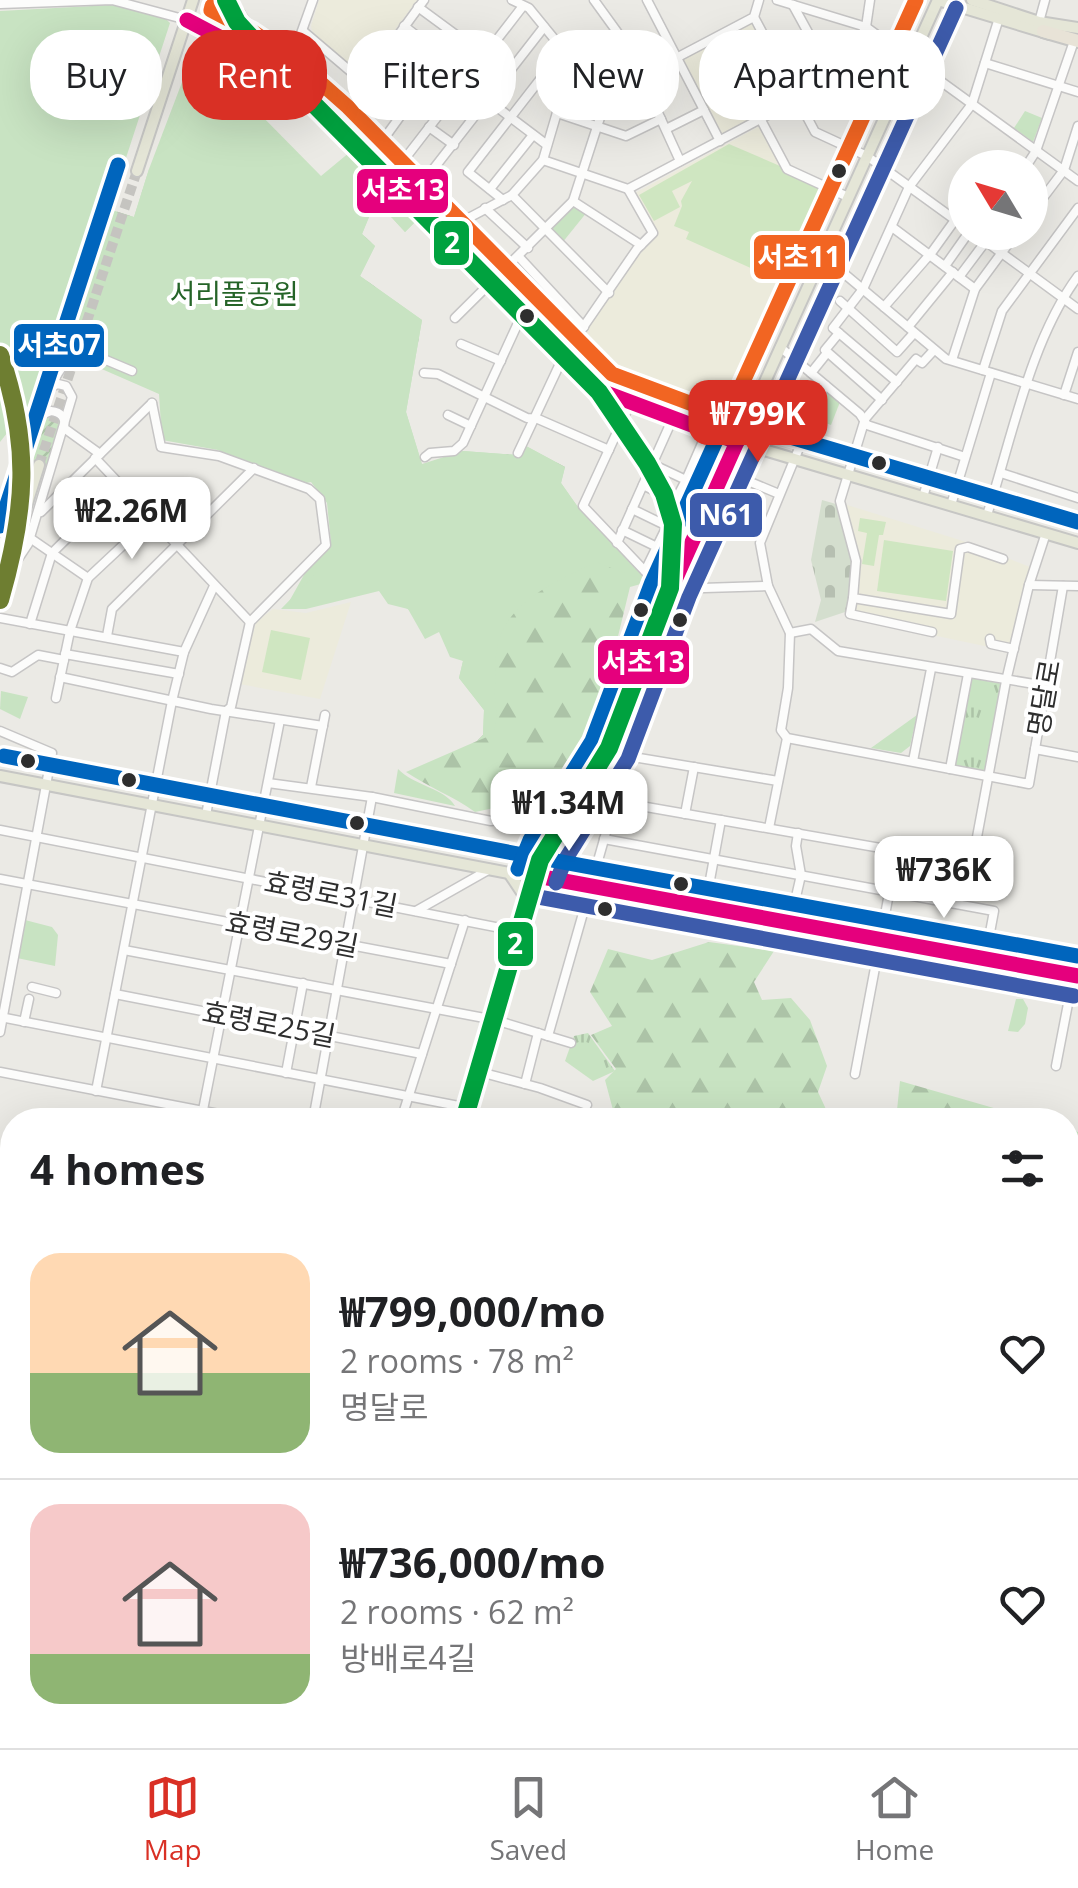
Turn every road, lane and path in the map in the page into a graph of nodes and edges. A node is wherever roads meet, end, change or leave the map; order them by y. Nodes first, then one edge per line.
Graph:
1 (194, 0) edge
2 (313, 0) edge
3 (512, 0) edge
4 (538, 0) edge
5 (594, 0) edge
6 (609, 0) edge
7 (647, 0) edge
8 (759, 0) edge
9 (777, 0) edge
10 (870, 0) edge
11 (938, 0) edge
12 (972, 0) edge
13 (1045, 0) edge
14 (421, 3) edge
15 (0, 4) edge
16 (793, 5) junction
17 (526, 7) junction
18 (999, 8) edge
19 (605, 14) junction
20 (754, 17) junction
21 (188, 20) junction
22 (404, 26) junction
23 (1044, 26) junction
24 (544, 27) junction
25 (866, 27) junction
26 (206, 30) edge
27 (303, 30) edge
28 (401, 30) edge
29 (409, 30) edge
30 (452, 30) edge
31 (507, 30) edge
32 (546, 30) edge
33 (616, 30) edge
34 (663, 30) edge
35 (761, 30) edge
36 (807, 30) edge
37 (864, 30) edge
38 (870, 30) edge
39 (924, 30) edge
40 (1077, 39) edge
41 (327, 51) edge
42 (679, 57) edge
43 (679, 60) edge
44 (985, 62) junction
45 (516, 64) edge
46 (347, 68) edge
47 (536, 85) edge
48 (945, 85) edge
49 (1058, 85) junction
50 (1078, 92) edge
51 (699, 100) edge
52 (972, 104) junction
53 (347, 105) edge
54 (516, 110) edge
55 (699, 113) edge
56 (327, 115) edge
57 (397, 120) edge
58 (434, 120) edge
59 (473, 120) edge
60 (508, 120) edge
61 (513, 120) edge
62 (554, 120) edge
63 (579, 120) edge
64 (600, 120) edge
65 (657, 120) edge
66 (662, 120) edge
67 (709, 120) edge
68 (761, 120) joint
69 (809, 120) edge
70 (884, 120) edge
71 (335, 122) junction
72 (598, 126) junction
73 (1078, 126) edge
74 (429, 127) junction
75 (666, 130) junction
76 (533, 135) junction
77 (720, 142) junction
78 (454, 145) junction
79 (547, 145) junction
80 (1035, 150) edge
81 (1036, 150) edge
82 (867, 156) junction
83 (370, 158) junction
84 (1048, 159) edge
85 (543, 160) junction
86 (680, 161) junction
87 (137, 170) tunnel mouth
88 (1064, 170) junction
89 (582, 174) junction
90 (390, 178) junction
91 (1078, 181) edge
92 (909, 187) junction
93 (490, 189) junction
94 (628, 189) junction
95 (1048, 191) edge
96 (508, 197) junction
97 (848, 197) junction
98 (410, 199) junction
99 (573, 202) junction
100 (486, 208) junction
101 (1078, 208) edge
102 (948, 215) edge
103 (892, 227) junction
104 (546, 229) junction
105 (948, 229) edge
106 (442, 232) junction
107 (641, 245) junction
108 (528, 248) junction
109 (966, 250) edge
110 (966, 250) edge
111 (996, 250) edge
112 (1004, 250) edge
113 (929, 254) junction
114 (1001, 254) junction
115 (822, 255) junction
116 (519, 257) junction
117 (953, 272) junction
118 (1029, 275) junction
119 (1078, 276) edge
120 (493, 283) junction
121 (976, 288) junction
122 (863, 289) junction
123 (609, 293) junction
124 (1062, 298) junction
125 (843, 304) junction
126 (884, 307) junction
127 (1078, 309) edge
128 (525, 315) junction
129 (455, 318) dead end
130 (584, 327) junction
131 (836, 330) junction
132 (911, 330) junction
133 (461, 344) dead end
134 (780, 346) junction
135 (934, 350) junction
136 (1078, 352) edge
137 (827, 353) junction
138 (564, 355) junction
139 (952, 360) junction
140 (501, 361) junction
141 (132, 371) dead end
142 (987, 371) junction
143 (811, 372) junction
144 (424, 373) dead end
145 (897, 382) junction
146 (1027, 383) junction
147 (825, 384) junction
148 (47, 390) junction
149 (1064, 394) junction
150 (484, 396) junction
151 (1078, 399) edge
152 (882, 400) junction
153 (630, 404) junction
154 (448, 415) dead end
155 (865, 418) junction
156 (530, 419) junction
157 (672, 420) junction
158 (38, 421) junction
159 (471, 426) junction
160 (64, 428) junction
161 (708, 432) junction
162 (737, 442) junction
163 (938, 447) junction
164 (609, 450) junction
165 (518, 453) dead end
166 (98, 456) junction
167 (966, 456) junction
168 (424, 457) dead end
169 (792, 459) junction
170 (652, 464) junction
171 (39, 465) tunnel mouth
172 (254, 468) junction
173 (724, 471) junction
174 (1001, 473) junction
175 (848, 474) junction
176 (686, 480) junction
177 (642, 485) junction
178 (120, 486) junction
179 (778, 494) junction
180 (923, 496) junction
181 (1078, 498) edge
182 (951, 505) junction
183 (632, 509) junction
184 (38, 515) junction
185 (988, 515) junction
186 (150, 519) junction
187 (4, 526) edge
188 (622, 530) junction
189 (1046, 533) junction
190 (30, 538) junction
191 (616, 543) junction
192 (1078, 543) edge
193 (175, 545) junction
194 (658, 547) junction
195 (52, 552) junction
196 (1004, 559) dead end
197 (645, 572) junction
198 (88, 578) junction
199 (214, 586) junction
200 (768, 586) junction
201 (1029, 586) junction
202 (1063, 586) junction
203 (1078, 586) edge
204 (1, 587) edge
205 (671, 589) junction
206 (853, 598) junction
207 (0, 618) edge
208 (250, 622) junction
209 (30, 624) junction
210 (70, 631) junction
211 (932, 632) dead end
212 (790, 633) junction
213 (107, 636) junction
214 (990, 639) dead end
215 (1014, 649) junction
216 (184, 652) junction
217 (64, 657) junction
218 (0, 668) edge
219 (931, 669) junction
220 (179, 674) junction
221 (968, 674) junction
222 (60, 677) junction
223 (1006, 681) junction
224 (1046, 686) junction
225 (56, 698) dead end
226 (172, 701) junction
227 (226, 711) junction
228 (325, 715) dead end
229 (280, 720) junction
230 (323, 726) junction
231 (0, 731) edge
232 (787, 738) junction
233 (610, 750) junction
234 (1035, 750) junction
235 (1078, 757) edge
236 (913, 761) junction
237 (694, 767) junction
238 (950, 769) junction
239 (0, 776) edge
240 (990, 776) junction
241 (778, 781) junction
242 (268, 783) junction
243 (47, 785) junction
244 (311, 787) junction
245 (583, 792) junction
246 (372, 798) junction
247 (615, 801) junction
248 (152, 804) junction
249 (206, 814) junction
250 (685, 814) junction
251 (569, 816) junction
252 (721, 820) junction
253 (259, 824) junction
254 (769, 828) junction
255 (0, 830) edge
256 (798, 833) junction
257 (38, 837) junction
258 (604, 839) junction
259 (364, 843) junction
260 (548, 851) junction
261 (897, 851) junction
262 (141, 857) junction
263 (714, 859) junction
264 (492, 869) junction
265 (510, 873) junction
266 (801, 875) junction
267 (537, 876) junction
268 (0, 878) edge
269 (247, 878) junction
270 (564, 882) junction
271 (28, 885) junction
272 (590, 887) junction
273 (889, 892) junction
274 (355, 899) junction
275 (132, 904) junction
276 (529, 904) junction
277 (705, 907) junction
278 (416, 911) junction
279 (465, 920) junction
280 (790, 923) junction
281 (238, 924) junction
282 (521, 932) junction
283 (878, 940) junction
284 (346, 944) junction
285 (124, 950) junction
286 (1078, 952) edge
287 (985, 960) junction
288 (451, 964) junction
289 (230, 970) junction
290 (0, 971) edge
291 (11, 973) junction
292 (1076, 975) edge
293 (303, 984) junction
294 (32, 987) dead end
295 (338, 990) junction
296 (56, 993) dead end
297 (115, 994) junction
298 (30, 999) dead end
299 (437, 1008) junction
300 (221, 1014) junction
301 (1, 1018) edge
302 (496, 1020) junction
303 (24, 1022) junction
304 (294, 1029) junction
305 (0, 1032) edge
306 (543, 1034) junction
307 (329, 1036) junction
308 (106, 1038) junction
309 (572, 1043) dead end
310 (422, 1054) junction
311 (213, 1059) junction
312 (1056, 1066) dead end
313 (0, 1072) edge
314 (480, 1072) junction
315 (286, 1073) junction
316 (855, 1074) dead end
317 (321, 1080) junction
318 (524, 1084) junction
319 (96, 1091) junction
320 (409, 1096) junction
321 (587, 1105) dead end
322 (168, 1108) edge
323 (204, 1108) edge
324 (315, 1108) edge
325 (405, 1108) edge
326 (448, 1108) edge
327 (469, 1108) edge

1 - 21 main road
2 - 27 street
3 - 17 street
4 - 17 street
5 - 19 street
6 - 19 street
7 - 34 street
8 - 20 street
9 - 16 street
10 - 25 street
11 - 18 main road
11 - 39 main road
12 - 18 main road
13 - 23 street
14 - 22 street
14 - 30 street
15 - 21 street
16 - 25 street
16 - 36 street
17 - 24 street
17 - 31 street
18 - 23 main road
18 - 44 street
19 - 33 street
20 - 35 street
20 - 42 street
21 - 26 main road
21 - 87 main road
22 - 28 street
22 - 29 street
23 - 40 highway
24 - 32 street
24 - 45 street
25 - 37 street
25 - 38 street
40 - 49 street
41 - 46 street
43 - 51 street
44 - 49 street
44 - 52 street
47 - 54 street
48 - 52 street
49 - 50 street
49 - 81 street
52 - 80 street
52 - 92 street
53 - 71 street
55 - 75 street
56 - 71 main road
57 - 83 street
58 - 74 street
59 - 78 street
60 - 93 street
61 - 76 street
62 - 79 street
63 - 72 street
64 - 72 street
65 - 72 street
66 - 75 street
67 - 77 street
68 - 77 street
68 - 97 street
69 - 82 street
70 - 82 main road
71 - 83 main road
72 - 89 street
73 - 88 street
74 - 78 street
74 - 90 street
75 - 86 street
76 - 79 street
76 - 93 street
77 - 86 street
78 - 98 street
79 - 85 street
82 - 92 street
82 - 97 main road
83 - 90 main road
84 - 88 street
85 - 89 street
85 - 96 street
86 - 94 street
88 - 91 street
88 - 95 street
89 - 94 street
89 - 99 street
90 - 98 main road
92 - 102 street
92 - 103 street
93 - 96 street
94 - 107 street
96 - 100 street
96 - 104 street
97 - 115 main road
98 - 106 main road
99 - 104 street
99 - 107 street
100 - 106 street
100 - 108 street
101 - 118 street
103 - 113 street
103 - 122 street
104 - 108 street
104 - 123 street
105 - 113 street
106 - 120 main road
107 - 123 street
108 - 116 street
109 - 117 street
110 - 117 street
111 - 114 street
112 - 114 street
113 - 117 street
113 - 126 street
114 - 118 street
114 - 121 street
115 - 122 street
115 - 134 main road
116 - 120 street
116 - 130 street
117 - 121 street
117 - 132 street
118 - 124 street
118 - 142 street
119 - 124 street
120 - 128 main road
120 - 129 street
121 - 139 street
122 - 125 street
122 - 126 street
123 - 130 street
124 - 127 street
124 - 146 street
125 - 131 street
125 - 132 street
126 - 132 street
128 - 138 main road
128 - 140 street
130 - 138 street
131 - 137 street
131 - 145 street
132 - 135 street
133 - 140 street
134 - 143 street
134 - 162 main road
135 - 139 street
135 - 145 street
136 - 149 street
137 - 143 street
137 - 152 street
138 - 153 main road
138 - 156 street
139 - 142 street
140 - 150 street
141 - 148 street
142 - 146 street
142 - 167 street
143 - 147 street
144 - 150 street
145 - 152 street
146 - 149 street
146 - 174 street
147 - 155 street
147 - 169 street
148 - 158 street
148 - 160 street
149 - 151 street
150 - 156 street
150 - 159 street
152 - 155 street
153 - 157 main road
153 - 164 street
154 - 159 street
155 - 163 street
155 - 175 street
156 - 164 street
156 - 165 street
157 - 161 main road
157 - 170 street
158 - 160 street
158 - 187 street
159 - 168 street
160 - 166 street
160 - 184 street
161 - 162 main road
161 - 176 street
162 - 169 main road
162 - 173 main road
163 - 167 street
163 - 180 street
164 - 191 street
166 - 172 street
166 - 178 street
166 - 184 street
167 - 182 street
169 - 175 main road
169 - 179 street
170 - 176 street
170 - 177 street
171 - 204 main road
172 - 193 street
172 - 208 street
173 - 179 street
173 - 205 main road
174 - 181 street
174 - 185 street
175 - 180 main road
175 - 206 street
176 - 177 street
177 - 183 street
178 - 186 street
178 - 195 street
179 - 200 street
180 - 182 main road
182 - 185 main road
183 - 188 street
183 - 194 street
184 - 190 street
185 - 189 main road
186 - 193 street
186 - 198 street
187 - 204 street
188 - 191 street
188 - 194 street
189 - 192 main road
189 - 201 street
190 - 195 street
190 - 204 street
191 - 197 street
193 - 199 street
193 - 213 street
194 - 197 street
195 - 198 street
195 - 209 street
196 - 206 street
197 - 205 street
198 - 210 street
199 - 208 street
199 - 216 street
200 - 205 street
200 - 212 street
201 - 202 street
201 - 215 street
202 - 203 street
202 - 224 street, 명달로
205 - 233 main road
206 - 211 street
207 - 209 street
208 - 227 street
209 - 210 street
210 - 213 street
210 - 217 street
212 - 219 street
212 - 232 street
213 - 216 street
214 - 215 street
215 - 223 street
216 - 220 street
217 - 218 street
217 - 220 street
217 - 222 street
219 - 221 street
219 - 236 street
220 - 226 street
221 - 223 street
221 - 238 street
222 - 225 street
222 - 226 street
223 - 224 street
223 - 240 street
224 - 234 street, 명달로
226 - 227 street
226 - 248 street
227 - 229 street
227 - 249 street
228 - 230 street
229 - 230 street
229 - 242 street
230 - 244 street
231 - 243 street
232 - 236 street
232 - 241 street
233 - 237 street
233 - 245 main road
234 - 235 street
234 - 240 street
236 - 238 street
237 - 241 street
237 - 250 street
238 - 240 street
239 - 243 main road
240 - 261 street
241 - 254 street
242 - 244 street
242 - 253 street
243 - 248 main road
243 - 257 street
244 - 246 street
245 - 247 street
245 - 251 main road
246 - 251 street
246 - 259 street
247 - 250 street
247 - 258 street
248 - 249 main road
248 - 262 street
249 - 253 main road
250 - 252 street
251 - 260 main road
252 - 254 street
252 - 263 street
253 - 259 main road
253 - 269 street
254 - 256 street
255 - 257 street, 효령로31길
256 - 261 street
256 - 266 street
257 - 262 street, 효령로31길
257 - 271 street
258 - 263 street
258 - 272 street
259 - 264 main road
259 - 274 street
260 - 265 main road
260 - 267 main road
260 - 270 main road
261 - 273 street
262 - 269 street, 효령로31길
262 - 275 street
263 - 266 street
263 - 277 street
264 - 265 main road
264 - 278 street
265 - 267 main road
265 - 276 main road
266 - 273 street
266 - 280 street
267 - 270 main road
267 - 276 main road
268 - 271 street, 효령로29길
269 - 274 street, 효령로31길
269 - 281 street
270 - 272 main road
270 - 276 main road
271 - 275 street, 효령로29길
271 - 291 street
272 - 277 main road
272 - 306 street
273 - 283 street
273 - 287 street
274 - 278 street, 효령로31길
274 - 284 street
275 - 281 street, 효령로29길
275 - 285 street
276 - 282 main road
277 - 280 main road
278 - 279 street, 효령로31길
279 - 282 street, 효령로31길
279 - 288 street
280 - 283 main road
281 - 284 street, 효령로29길
281 - 289 street
282 - 302 main road
283 - 287 main road
283 - 316 street
284 - 288 street, 효령로29길
284 - 295 street
285 - 289 street
285 - 297 street
286 - 292 street
287 - 292 main road
288 - 299 street
289 - 293 street
289 - 300 street
290 - 291 street
291 - 301 street
292 - 312 street
293 - 295 street
293 - 304 street
294 - 296 street
295 - 299 street
295 - 307 street
297 - 300 street, 효령로25길
297 - 308 street
298 - 303 street
299 - 302 street
299 - 310 street
300 - 304 street, 효령로25길
300 - 311 street
301 - 303 street
301 - 305 street
302 - 306 street
302 - 314 main road
303 - 308 street
304 - 307 street, 효령로25길
304 - 315 street
306 - 309 street
306 - 318 street
307 - 310 street, 효령로25길
307 - 317 street
308 - 311 street
308 - 319 street
310 - 320 street
311 - 315 street
311 - 323 street
313 - 319 street
314 - 318 street
314 - 327 main road
315 - 317 street
317 - 320 street
317 - 324 street
318 - 321 street
319 - 322 street
320 - 325 street
320 - 326 street

